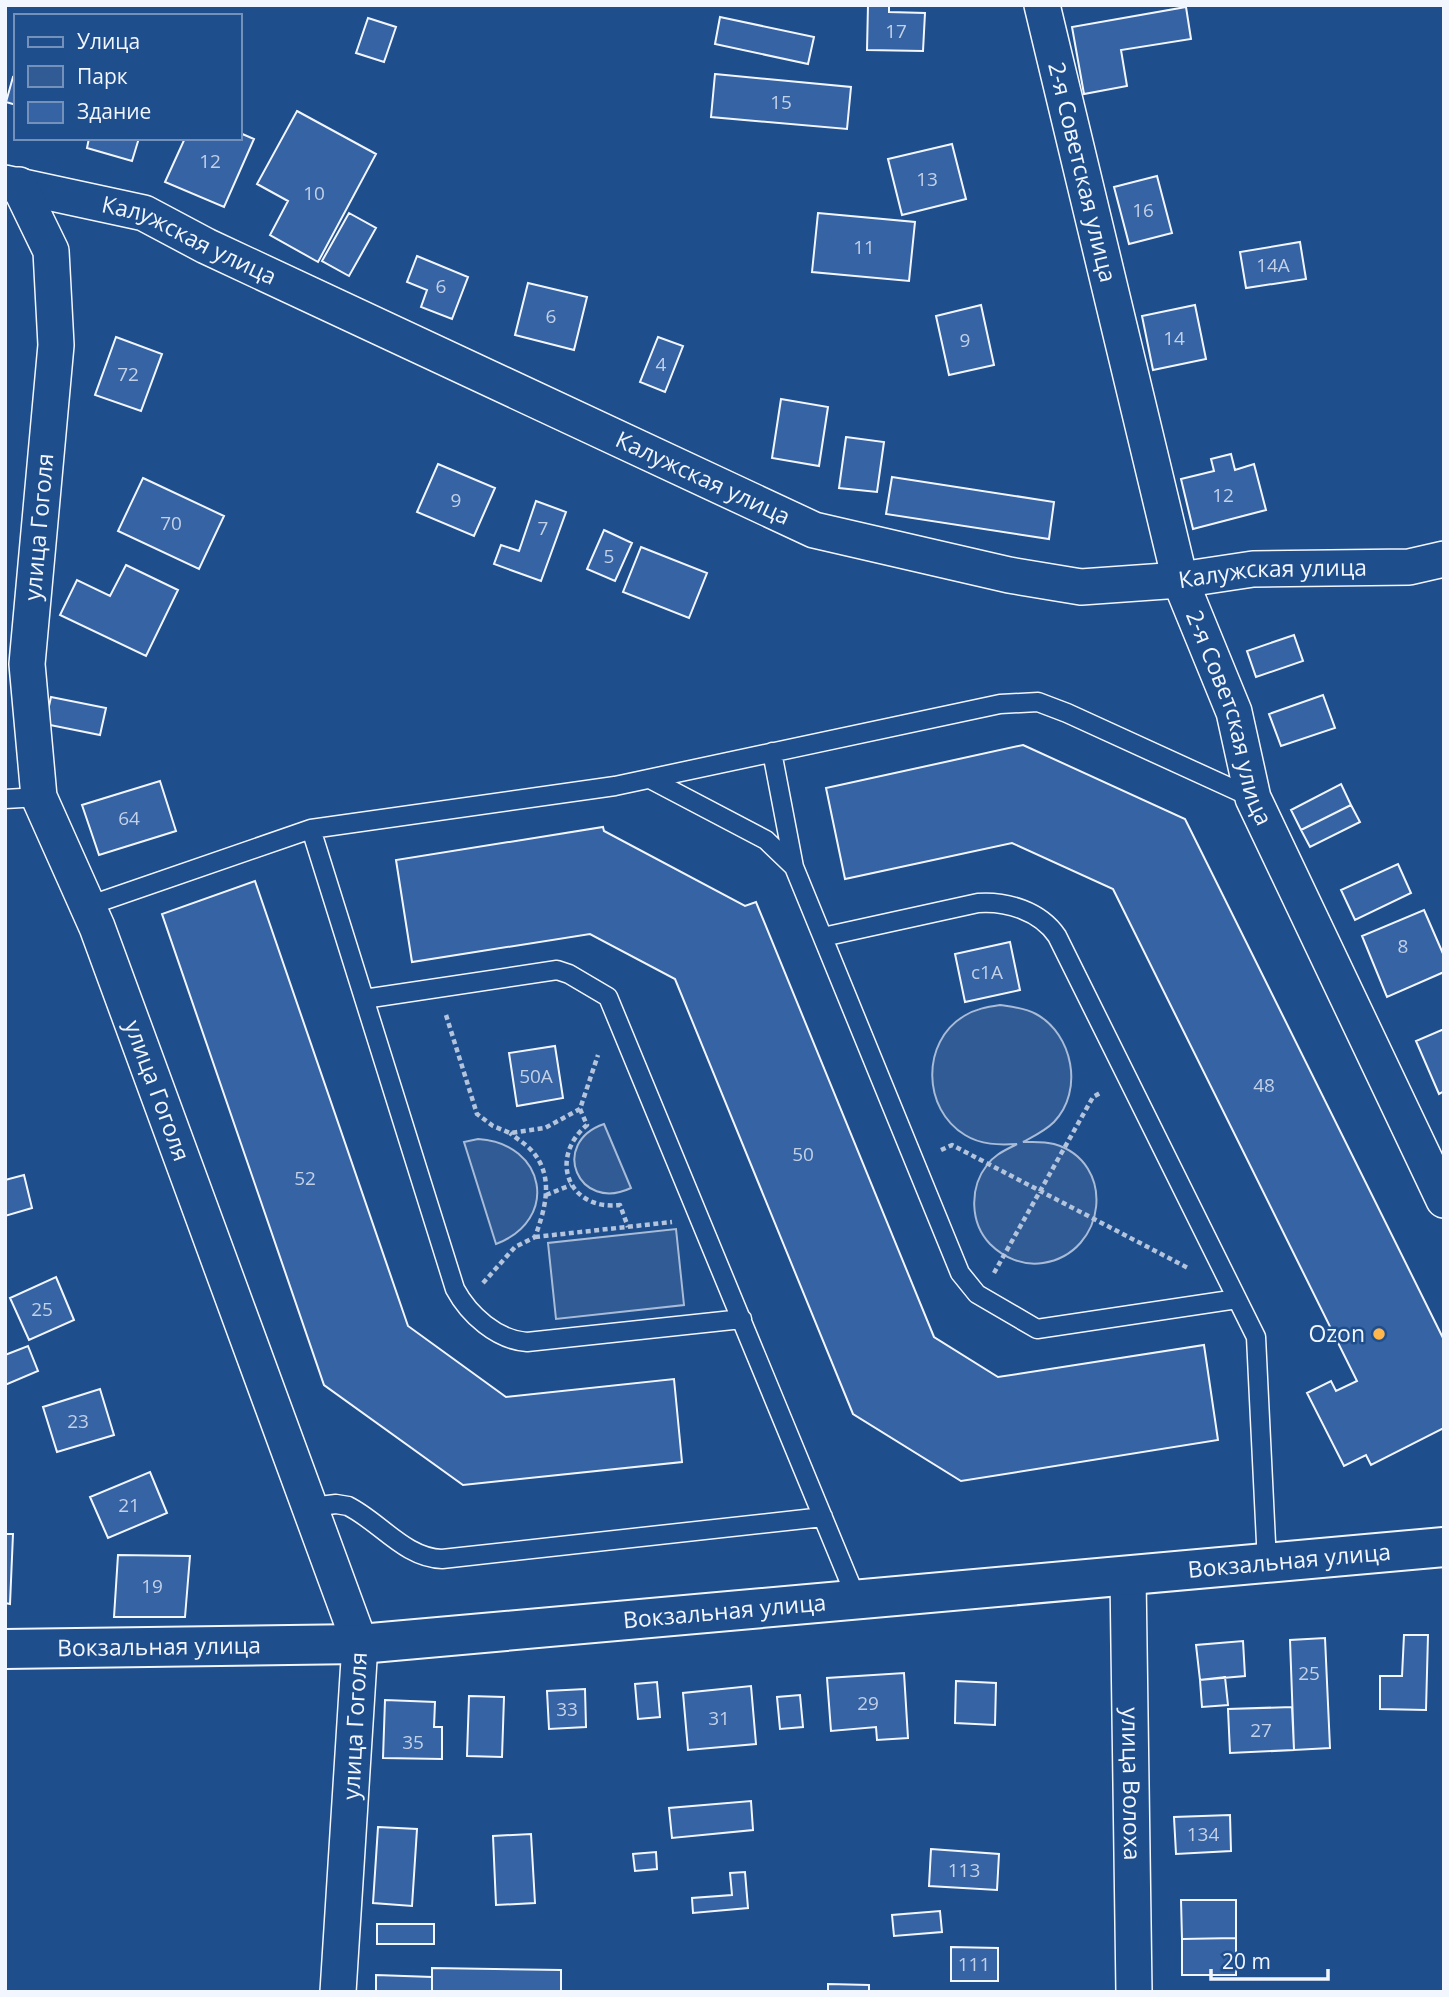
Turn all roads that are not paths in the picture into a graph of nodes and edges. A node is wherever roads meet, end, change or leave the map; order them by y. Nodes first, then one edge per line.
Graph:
1 (1042, 5) edge
2 (12, 184) edge
3 (1444, 559) edge
4 (1180, 580) junction
5 (772, 752) junction
6 (650, 779) junction
7 (22, 798) edge
8 (1253, 798) junction
9 (311, 829) junction
10 (794, 867) junction
11 (88, 906) junction
12 (823, 937) junction
13 (365, 999) junction
14 (1444, 1200) edge
15 (1235, 1295) junction
16 (742, 1319) junction
17 (310, 1507) junction
18 (823, 1517) junction
19 (1444, 1547) edge
20 (1267, 1563) junction
21 (1128, 1576) junction
22 (857, 1600) junction
23 (360, 1644) junction
24 (5, 1649) edge
25 (338, 1992) edge
26 (1134, 1992) edge

1 - 4 street, 2-я Советская улица
2 - 4 street, Калужская улица
2 - 7 street, улица Гоголя
3 - 4 street, Калужская улица
4 - 8 street, 2-я Советская улица
5 - 6 lane
5 - 8 lane
5 - 10 lane
6 - 9 lane
6 - 10 lane
7 - 11 street, улица Гоголя
8 - 14 street, 2-я Советская улица
9 - 11 lane
9 - 13 lane
10 - 12 lane
11 - 17 street, улица Гоголя
12 - 15 lane
12 - 15 lane
13 - 16 lane
13 - 16 lane
15 - 20 lane
16 - 18 lane
17 - 18 lane
17 - 23 street, улица Гоголя
18 - 22 lane
19 - 20 main road, Вокзальная улица
20 - 21 main road, Вокзальная улица
21 - 22 main road, Вокзальная улица
21 - 26 street, улица Волоха
22 - 23 main road, Вокзальная улица
23 - 24 main road, Вокзальная улица
23 - 25 street, улица Гоголя

